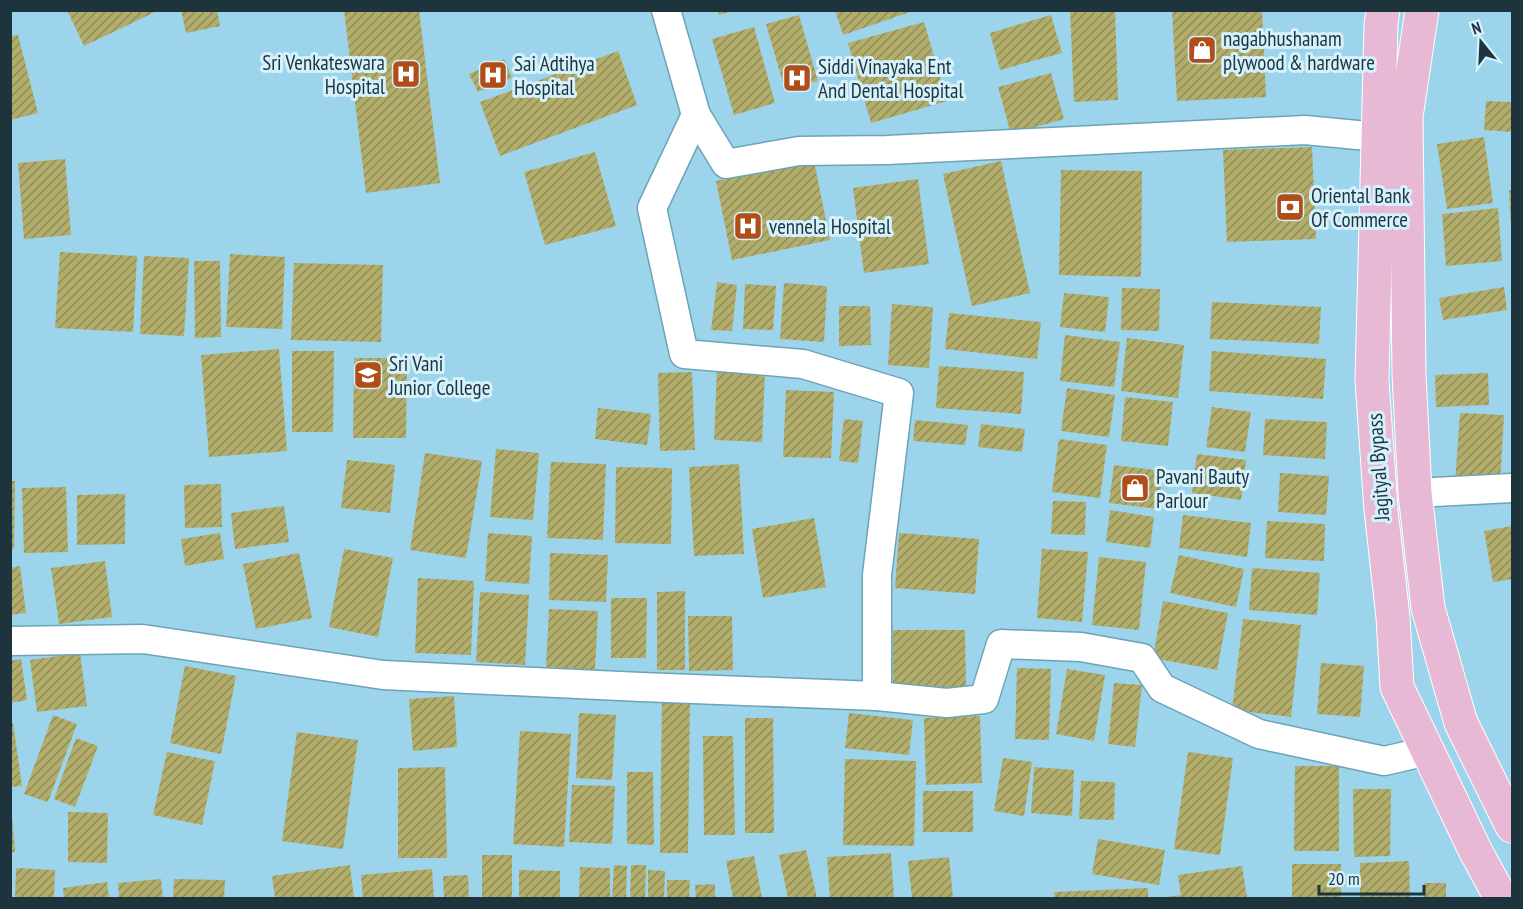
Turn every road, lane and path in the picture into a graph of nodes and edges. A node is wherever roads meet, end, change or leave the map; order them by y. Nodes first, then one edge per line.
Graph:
1 (666, 10) edge
2 (1383, 10) edge
3 (1422, 10) edge
4 (696, 115) junction
5 (1406, 117) junction
6 (1378, 137) junction
7 (1512, 488) edge
8 (1414, 494) junction
9 (10, 641) edge
10 (877, 696) junction
11 (1428, 751) junction
12 (1512, 826) edge
13 (1501, 898) edge

1 - 4 street
2 - 6 main road, Jagityal Bypass
3 - 5 main road, Jagityal Bypass
4 - 6 street
4 - 10 street
5 - 6 street
5 - 8 main road, Jagityal Bypass
6 - 11 main road, Jagityal Bypass
7 - 8 street
8 - 12 main road, Jagityal Bypass
9 - 10 street
10 - 11 street
11 - 13 main road, Jagityal Bypass

